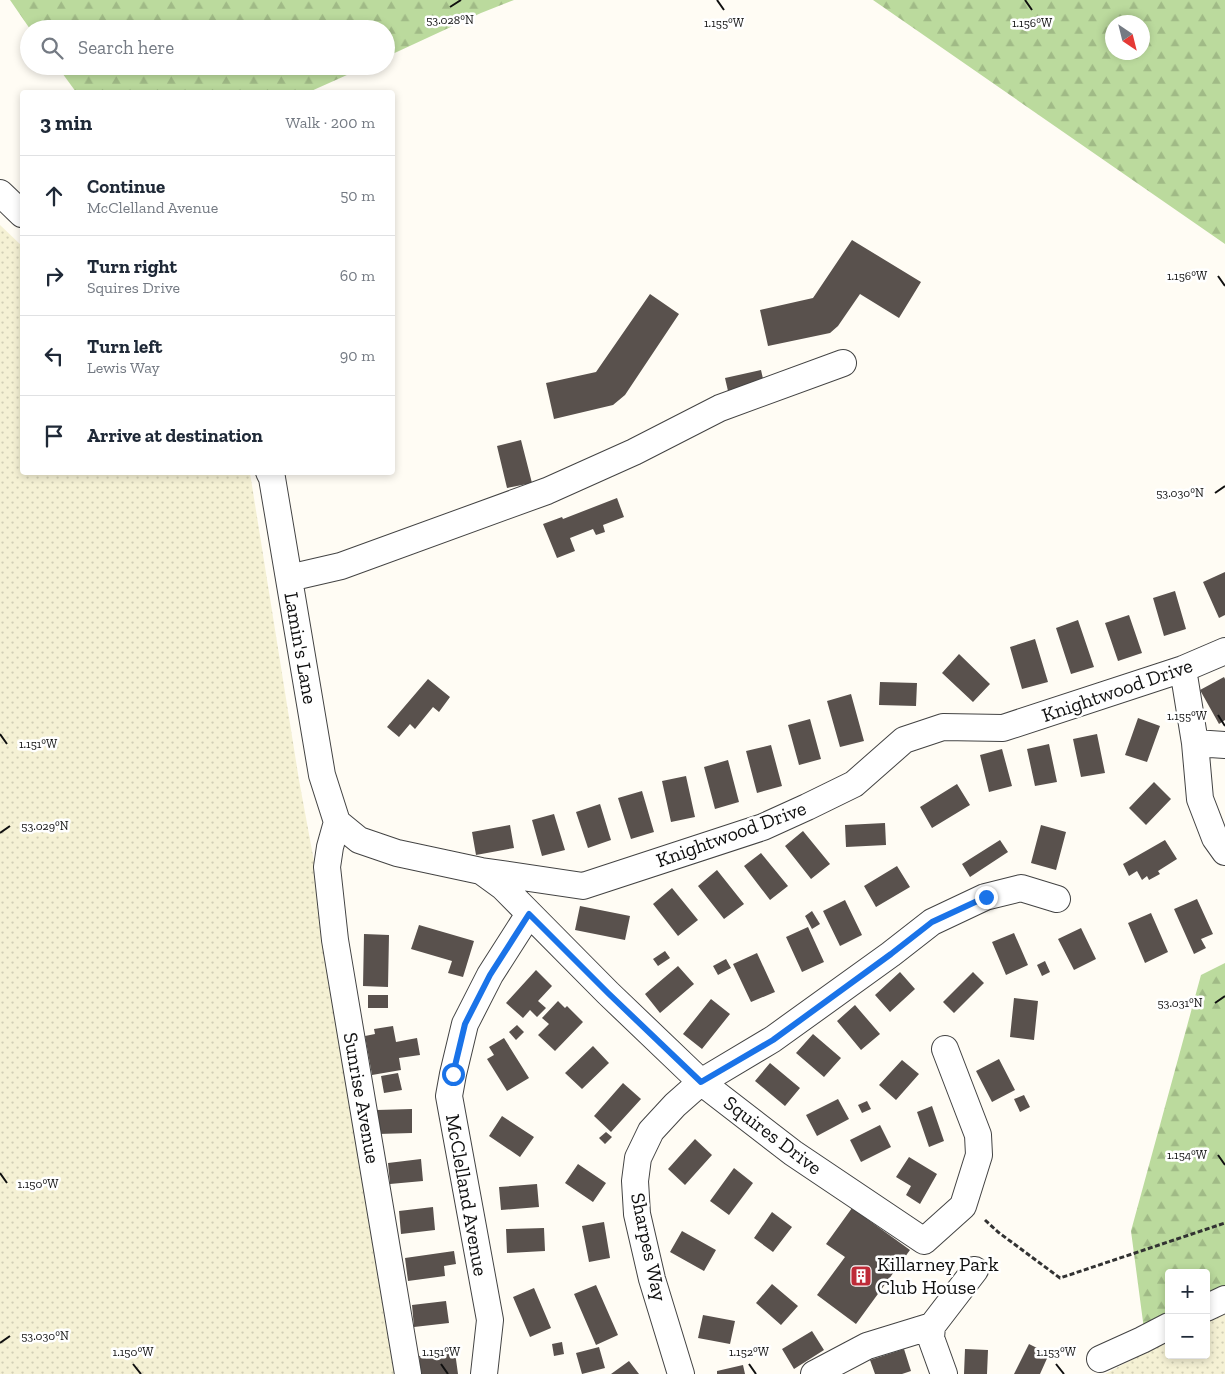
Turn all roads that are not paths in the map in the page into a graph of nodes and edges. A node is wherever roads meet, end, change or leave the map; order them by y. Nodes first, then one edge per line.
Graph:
1 (0, 192) edge
2 (20, 212) edge
3 (843, 363) dead end
4 (270, 475) edge
5 (289, 578) junction
6 (1225, 651) edge
7 (1183, 669) junction
8 (1194, 743) junction
9 (1225, 745) edge
10 (337, 822) junction
11 (1225, 852) edge
12 (481, 871) junction
13 (1057, 899) dead end
14 (529, 914) junction
15 (945, 1049) dead end
16 (701, 1082) junction
17 (975, 1270) dead end
18 (1225, 1299) edge
19 (1210, 1306) edge
20 (932, 1326) junction
21 (1165, 1328) edge
22 (1100, 1359) dead end
23 (408, 1374) edge
24 (484, 1374) edge
25 (682, 1374) edge
26 (814, 1374) edge
27 (944, 1374) edge

1 - 2 street
3 - 5 street
4 - 5 street, Lamin's Lane
5 - 10 street, Lamin's Lane
6 - 7 street, Knightwood Drive
7 - 8 street
7 - 12 street, Knightwood Drive
8 - 9 street
8 - 11 street
10 - 12 street, Knightwood Drive
10 - 23 street, Sunrise Avenue
12 - 14 street, Squires Drive
13 - 16 street, Sharpes Way
14 - 16 street, Squires Drive
14 - 24 street, McClelland Avenue
15 - 16 street, Squires Drive
16 - 25 street, Sharpes Way
17 - 20 street
18 - 19 street
20 - 26 street
20 - 27 street
21 - 22 street

